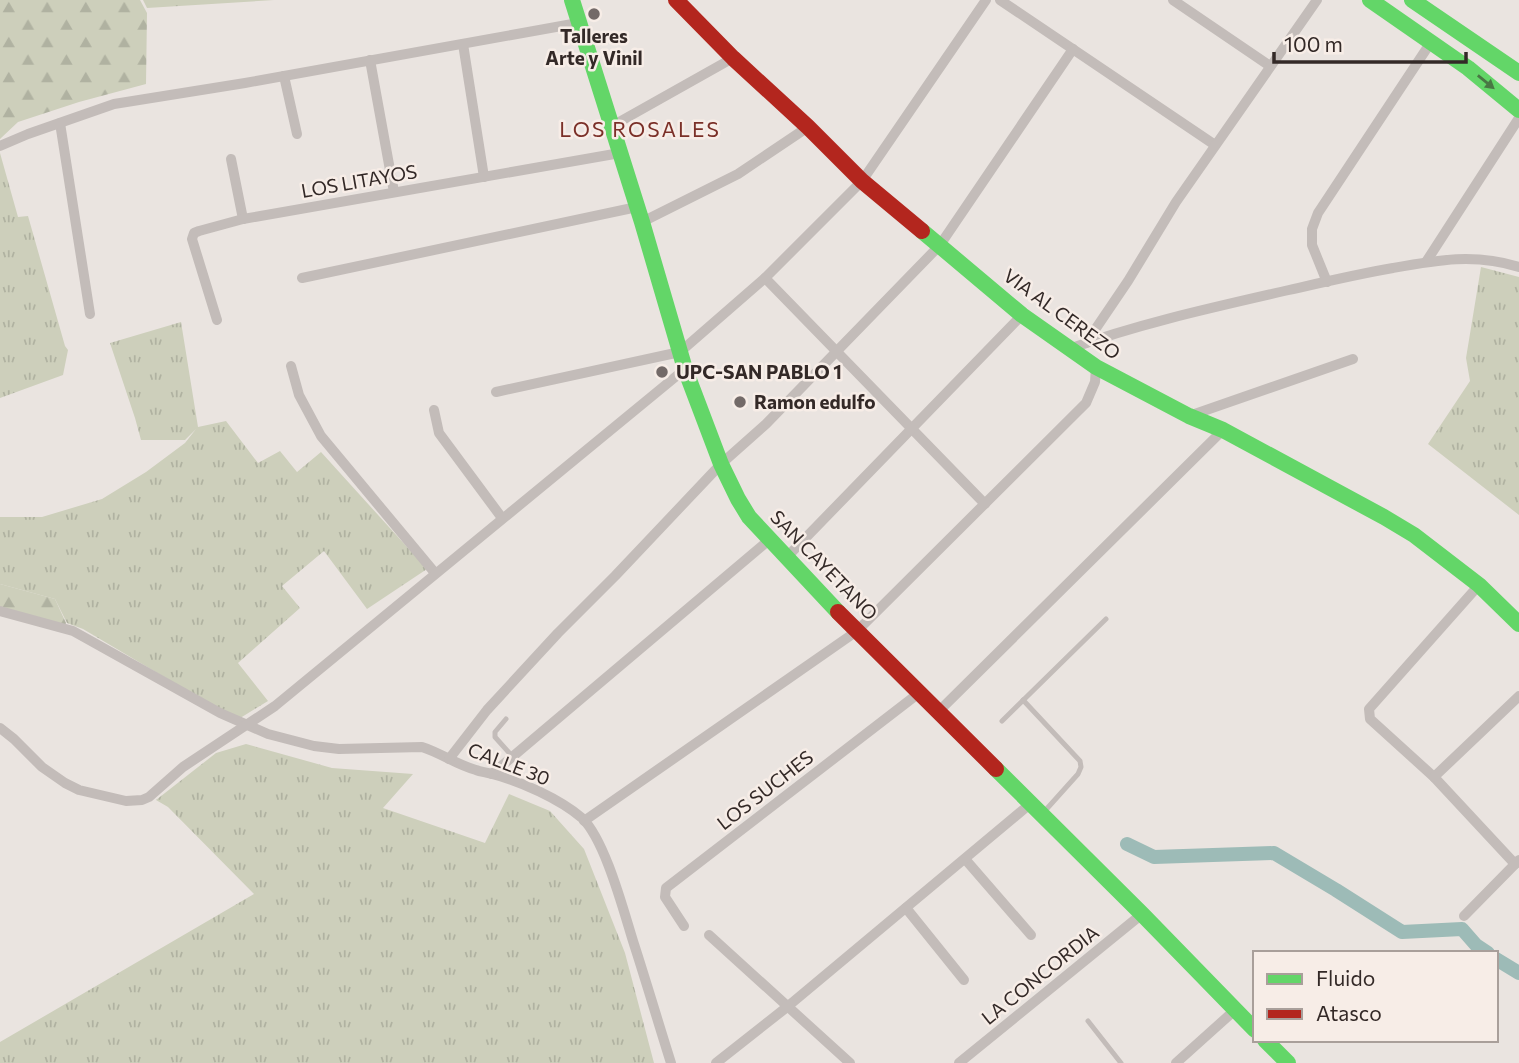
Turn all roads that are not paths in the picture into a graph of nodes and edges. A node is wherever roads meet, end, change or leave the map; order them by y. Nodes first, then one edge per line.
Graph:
1 (572, 0) edge
2 (676, 0) edge
3 (986, 0) edge
4 (1000, 0) edge
5 (1173, 0) edge
6 (1317, 0) edge
7 (1370, 0) edge
8 (1412, 0) edge
9 (578, 23) junction
10 (1431, 42) junction
11 (463, 44) junction
12 (1073, 49) junction
13 (733, 58) junction
14 (370, 60) junction
15 (1269, 66) junction
16 (1519, 73) edge
17 (284, 76) junction
18 (1519, 110) edge
19 (1519, 118) edge
20 (60, 123) junction
21 (612, 126) junction
22 (808, 127) junction
23 (297, 134) dead end
24 (1215, 145) junction
25 (0, 146) edge
26 (620, 153) junction
27 (230, 159) dead end
28 (484, 177) junction
29 (862, 181) junction
30 (394, 192) junction
31 (640, 215) junction
32 (243, 219) junction
33 (940, 245) junction
34 (1426, 262) junction
35 (1519, 267) edge
36 (302, 278) dead end
37 (765, 278) junction
38 (1326, 282) junction
39 (90, 314) dead end
40 (1022, 315) junction
41 (217, 320) dead end
42 (1085, 343) junction
43 (1069, 349) junction
44 (680, 352) junction
45 (836, 352) junction
46 (1353, 359) dead end
47 (291, 366) dead end
48 (1096, 367) junction
49 (685, 369) junction
50 (496, 392) dead end
51 (434, 410) dead end
52 (1189, 416) junction
53 (912, 428) junction
54 (1223, 430) junction
55 (721, 464) junction
56 (985, 504) junction
57 (502, 518) junction
58 (769, 540) junction
59 (786, 558) junction
60 (435, 573) junction
61 (1479, 585) junction
62 (0, 611) edge
63 (1106, 619) dead end
64 (1519, 624) edge
65 (857, 631) junction
66 (919, 693) junction
67 (1519, 696) edge
68 (1023, 700) junction
69 (938, 712) junction
70 (506, 719) dead end
71 (1002, 721) dead end
72 (245, 726) junction
73 (0, 728) edge
74 (512, 756) junction
75 (449, 760) junction
76 (492, 774) junction
77 (1434, 777) junction
78 (1035, 810) junction
79 (584, 821) junction
80 (965, 859) junction
81 (1517, 862) edge
82 (906, 908) junction
83 (1142, 914) junction
84 (1465, 916) dead end
85 (684, 926) dead end
86 (709, 935) dead end
87 (1031, 936) dead end
88 (964, 980) dead end
89 (787, 1007) junction
90 (1235, 1010) junction
91 (1088, 1021) dead end
92 (1253, 1028) edge
93 (1267, 1042) edge
94 (671, 1063) edge
95 (716, 1063) edge
96 (850, 1063) edge
97 (959, 1063) edge
98 (1121, 1063) edge
99 (1176, 1063) edge
100 (1288, 1063) edge

1 - 9 main road, SAN CAYETANO
2 - 13 main road, VIA AL CEREZO
3 - 29 street
4 - 12 street
5 - 15 street
6 - 15 street
7 - 10 main road
8 - 16 main road
9 - 11 street
9 - 21 main road, SAN CAYETANO
10 -> 18 main road
10 - 38 street
11 - 14 street
11 - 28 street
12 - 24 street
12 - 33 street
13 - 21 street
13 - 22 main road, VIA AL CEREZO
14 - 17 street
14 - 30 street
15 - 24 street
17 - 20 street
17 - 23 street
19 - 34 street
20 - 25 street
20 - 39 street
21 - 26 main road, SAN CAYETANO
22 - 29 main road, VIA AL CEREZO
22 - 31 street
24 - 42 street
26 - 28 street, LOS LITAYOS
26 - 31 main road, SAN CAYETANO
27 - 32 street
28 - 30 street, LOS LITAYOS
29 - 33 main road, VIA AL CEREZO
29 - 37 street
30 - 32 street, LOS LITAYOS
31 - 36 street
31 - 44 main road, SAN CAYETANO
32 - 41 street, LOS LITAYOS
33 - 40 main road, VIA AL CEREZO
33 - 45 street
34 - 35 street
34 - 38 street
37 - 44 street
37 - 45 street
38 - 42 street
40 - 43 main road, VIA AL CEREZO
40 - 53 street
42 - 43 street
43 - 48 main road, VIA AL CEREZO
44 - 49 main road, SAN CAYETANO
44 - 50 street
45 - 53 street
45 - 55 street
46 - 52 street
47 - 60 street
48 - 52 main road, VIA AL CEREZO
48 - 56 street
49 - 55 main road, SAN CAYETANO
49 - 57 street
51 - 57 street
52 - 54 main road, VIA AL CEREZO
53 - 56 street
53 - 59 street
54 - 61 main road, VIA AL CEREZO
54 - 69 street
55 - 58 main road, SAN CAYETANO
55 - 75 street
56 - 65 street
57 - 60 street
58 - 59 main road, SAN CAYETANO
58 - 74 street
59 - 65 main road, SAN CAYETANO
60 - 72 street
61 - 64 main road, VIA AL CEREZO
61 - 77 street
62 - 72 street, CALLE 30
63 - 68 lane
65 - 66 main road, SAN CAYETANO
65 - 79 street
66 - 69 main road, SAN CAYETANO
66 - 85 street, LOS SUCHES
67 - 77 street
68 - 71 lane
68 - 78 lane
69 - 78 main road, SAN CAYETANO
70 - 74 lane
72 - 73 street
72 - 75 street, CALLE 30
74 - 76 street
75 - 76 street, CALLE 30
76 - 79 street, CALLE 30
77 - 81 street
78 - 80 street
78 - 83 main road, SAN CAYETANO
79 - 94 street, CALLE 30
80 - 82 street
80 - 87 street
81 - 84 street
82 - 88 street
82 - 89 street
83 - 90 main road, SAN CAYETANO
83 - 97 street, LA CONCORDIA
86 - 89 street
89 - 95 street
89 - 96 street
90 - 92 main road, SAN CAYETANO
90 - 99 street
91 - 98 lane
93 - 100 main road

